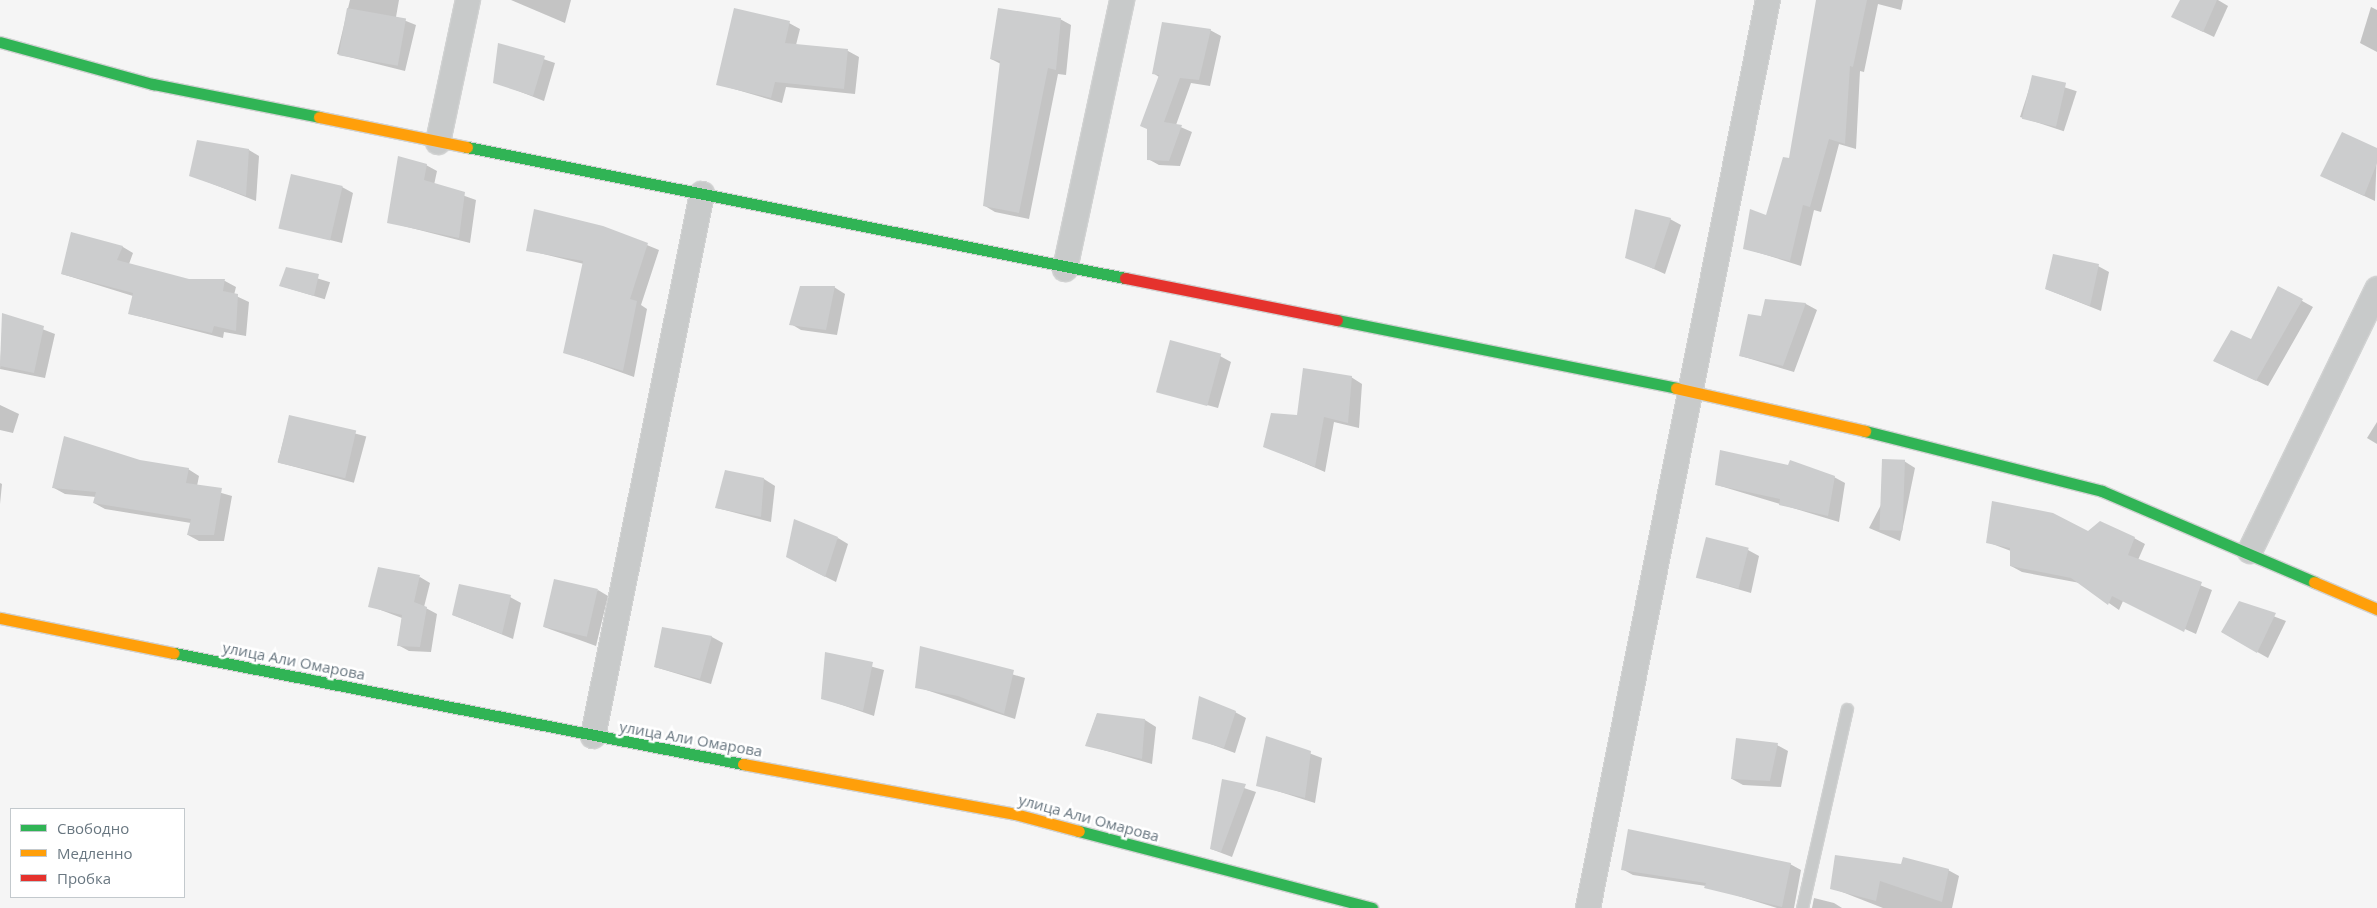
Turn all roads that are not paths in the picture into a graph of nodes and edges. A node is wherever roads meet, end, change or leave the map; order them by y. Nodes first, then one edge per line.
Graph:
1 (468, 0) edge
2 (1122, 0) edge
3 (1768, 0) edge
4 (0, 42) edge
5 (438, 142) junction
6 (702, 194) junction
7 (1065, 269) junction
8 (2377, 289) edge
9 (1688, 390) junction
10 (2250, 552) junction
11 (2377, 609) edge
12 (0, 618) edge
13 (1847, 709) dead end
14 (593, 736) junction
15 (1372, 908) edge
16 (1588, 908) edge
17 (1802, 908) edge

1 - 5 street
2 - 7 street
3 - 9 street
4 - 5 street
5 - 6 street
6 - 7 street
6 - 14 street
7 - 9 street
8 - 10 street
9 - 10 street
9 - 16 street
10 - 11 street
12 - 14 street, улица Али Омарова
13 - 17 lane
14 - 15 street, улица Али Омарова

